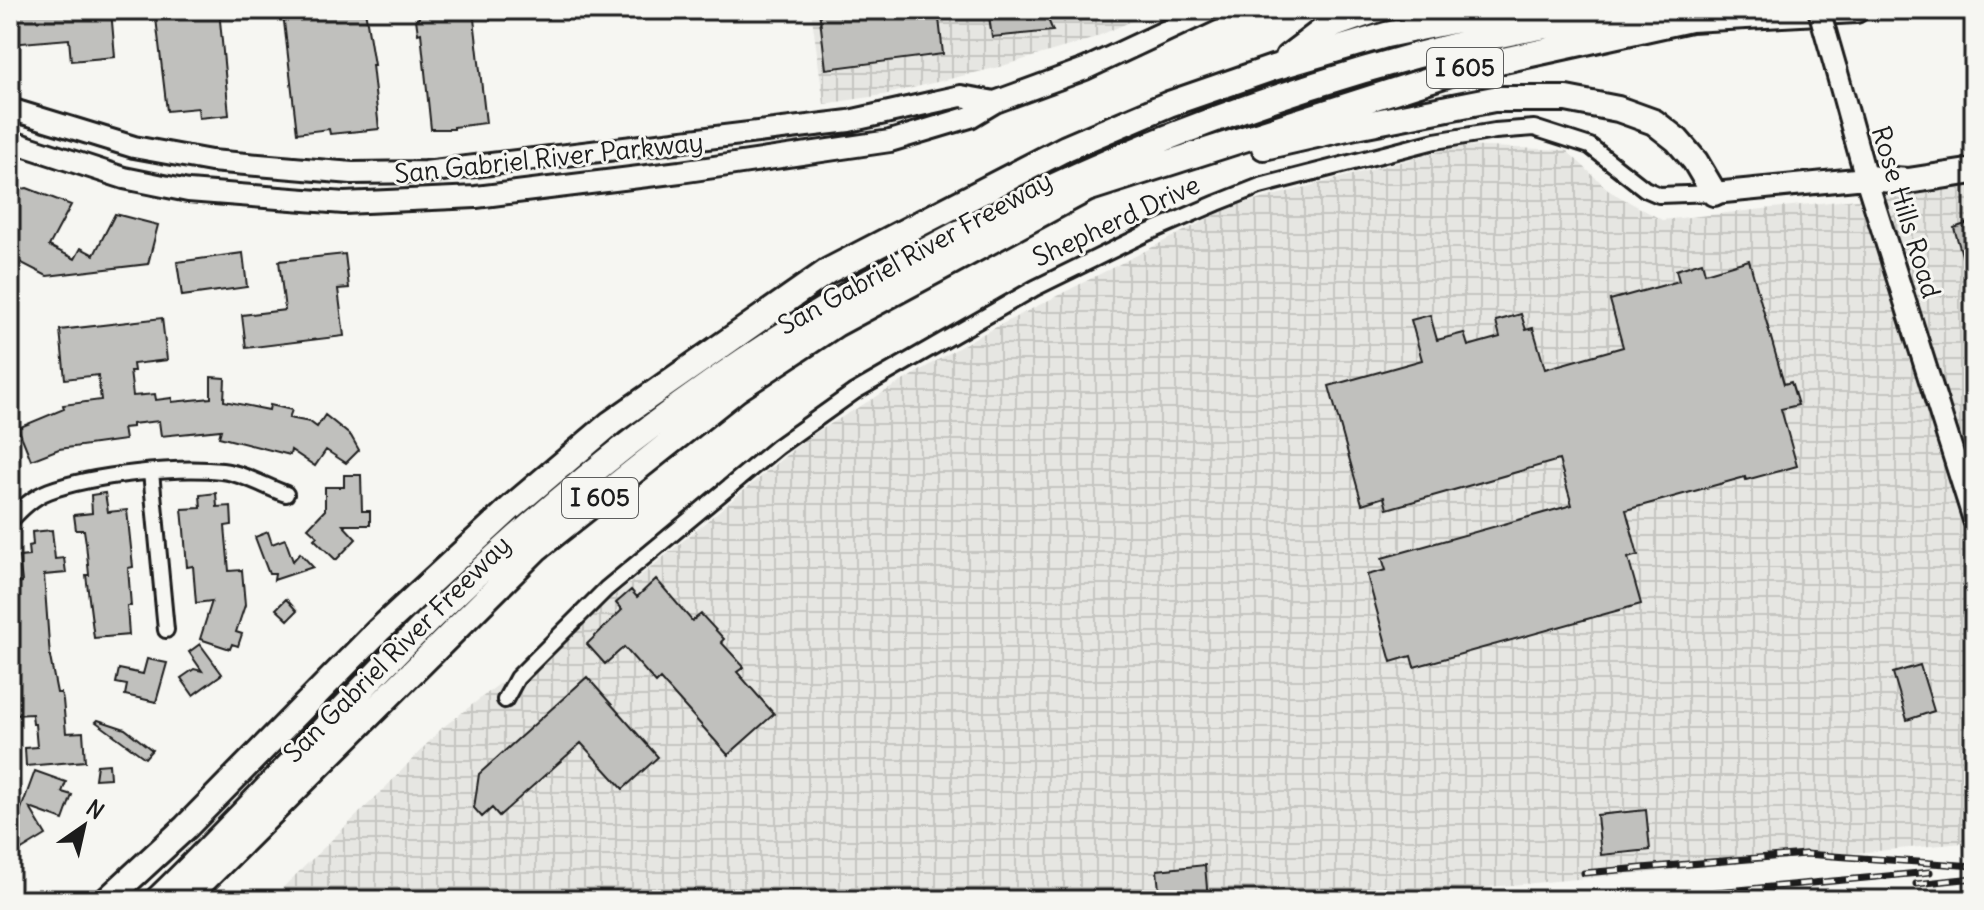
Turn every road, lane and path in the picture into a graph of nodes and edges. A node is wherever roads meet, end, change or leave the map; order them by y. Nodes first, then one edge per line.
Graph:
1 (1211, 10) edge
2 (1377, 10) edge
3 (1506, 10) edge
4 (1645, 10) edge
5 (1819, 10) edge
6 (1856, 10) edge
7 (1423, 26) junction
8 (1273, 68) junction
9 (995, 102) junction
10 (10, 109) edge
11 (10, 141) edge
12 (1974, 171) edge
13 (1866, 178) junction
14 (1087, 189) junction
15 (1714, 193) junction
16 (151, 472) junction
17 (286, 494) dead end
18 (1974, 520) edge
19 (10, 521) edge
20 (166, 630) dead end
21 (505, 700) dead end
22 (107, 900) edge
23 (138, 900) edge
24 (157, 900) edge
25 (184, 900) edge

1 - 9 main road, San Gabriel River Parkway
2 - 8 highway
3 - 7 highway, San Gabriel River Freeway / I 605
4 - 24 highway
5 - 13 main road, Rose Hills Road, bridge
6 - 14 highway, San Gabriel River Freeway / I 605
7 - 8 highway, San Gabriel River Freeway / I 605
7 - 23 highway
8 - 22 highway, San Gabriel River Freeway / I 605
9 - 10 main road, San Gabriel River Parkway
9 - 11 main road, San Gabriel River Parkway
12 - 13 highway
13 - 15 main road, Shepherd Drive
13 - 18 main road, Rose Hills Road
14 - 15 highway
14 - 25 highway, San Gabriel River Freeway / I 605
15 - 21 street, Shepherd Drive
16 - 17 street
16 - 19 street
16 - 20 street

